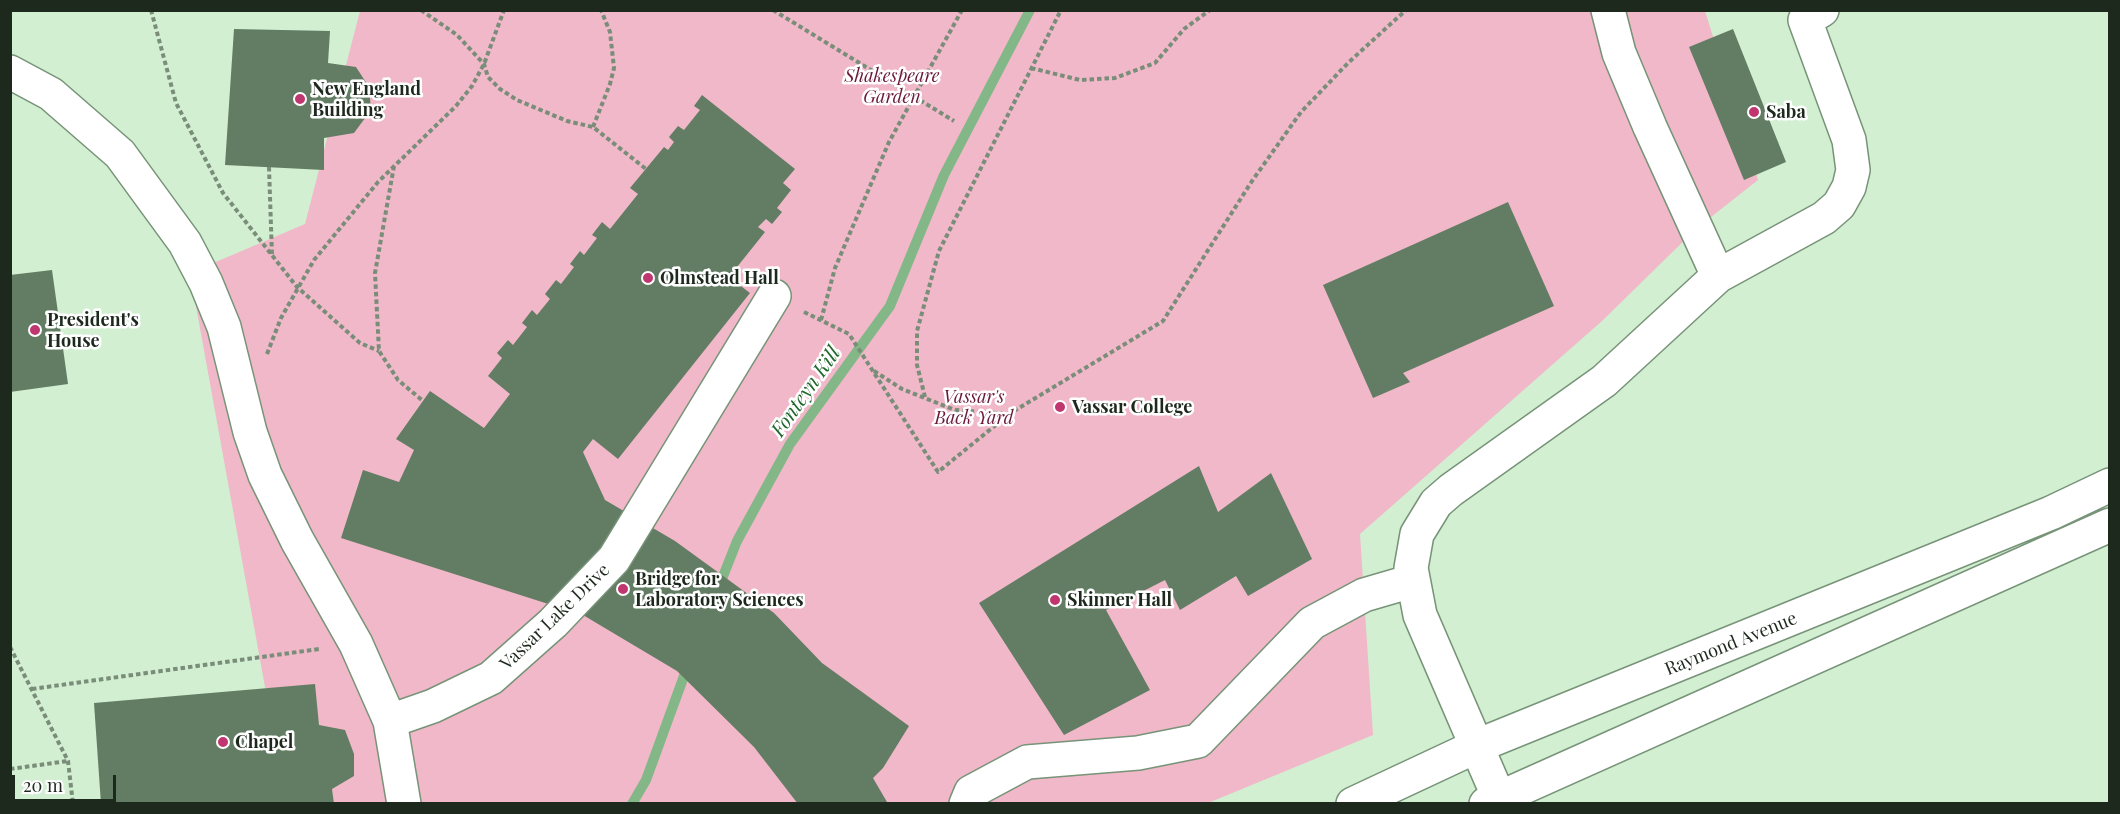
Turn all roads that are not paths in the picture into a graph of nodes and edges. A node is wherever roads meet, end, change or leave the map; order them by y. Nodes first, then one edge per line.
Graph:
1 (1608, 10) edge
2 (1822, 10) edge
3 (10, 72) edge
4 (1718, 276) junction
5 (774, 296) road end
6 (2109, 485) edge
7 (2109, 525) edge
8 (1412, 581) junction
9 (390, 721) junction
10 (1477, 746) junction
11 (1492, 801) edge
12 (404, 804) edge
13 (966, 804) edge
14 (1353, 804) edge

1 - 4 main road
2 - 4 main road
3 - 9 main road
4 - 8 main road
5 - 9 main road, Vassar Lake Drive
6 - 10 main road, Raymond Avenue
7 - 11 main road
8 - 10 main road
8 - 13 main road
9 - 12 main road
10 - 11 main road
10 - 14 main road, Raymond Avenue

